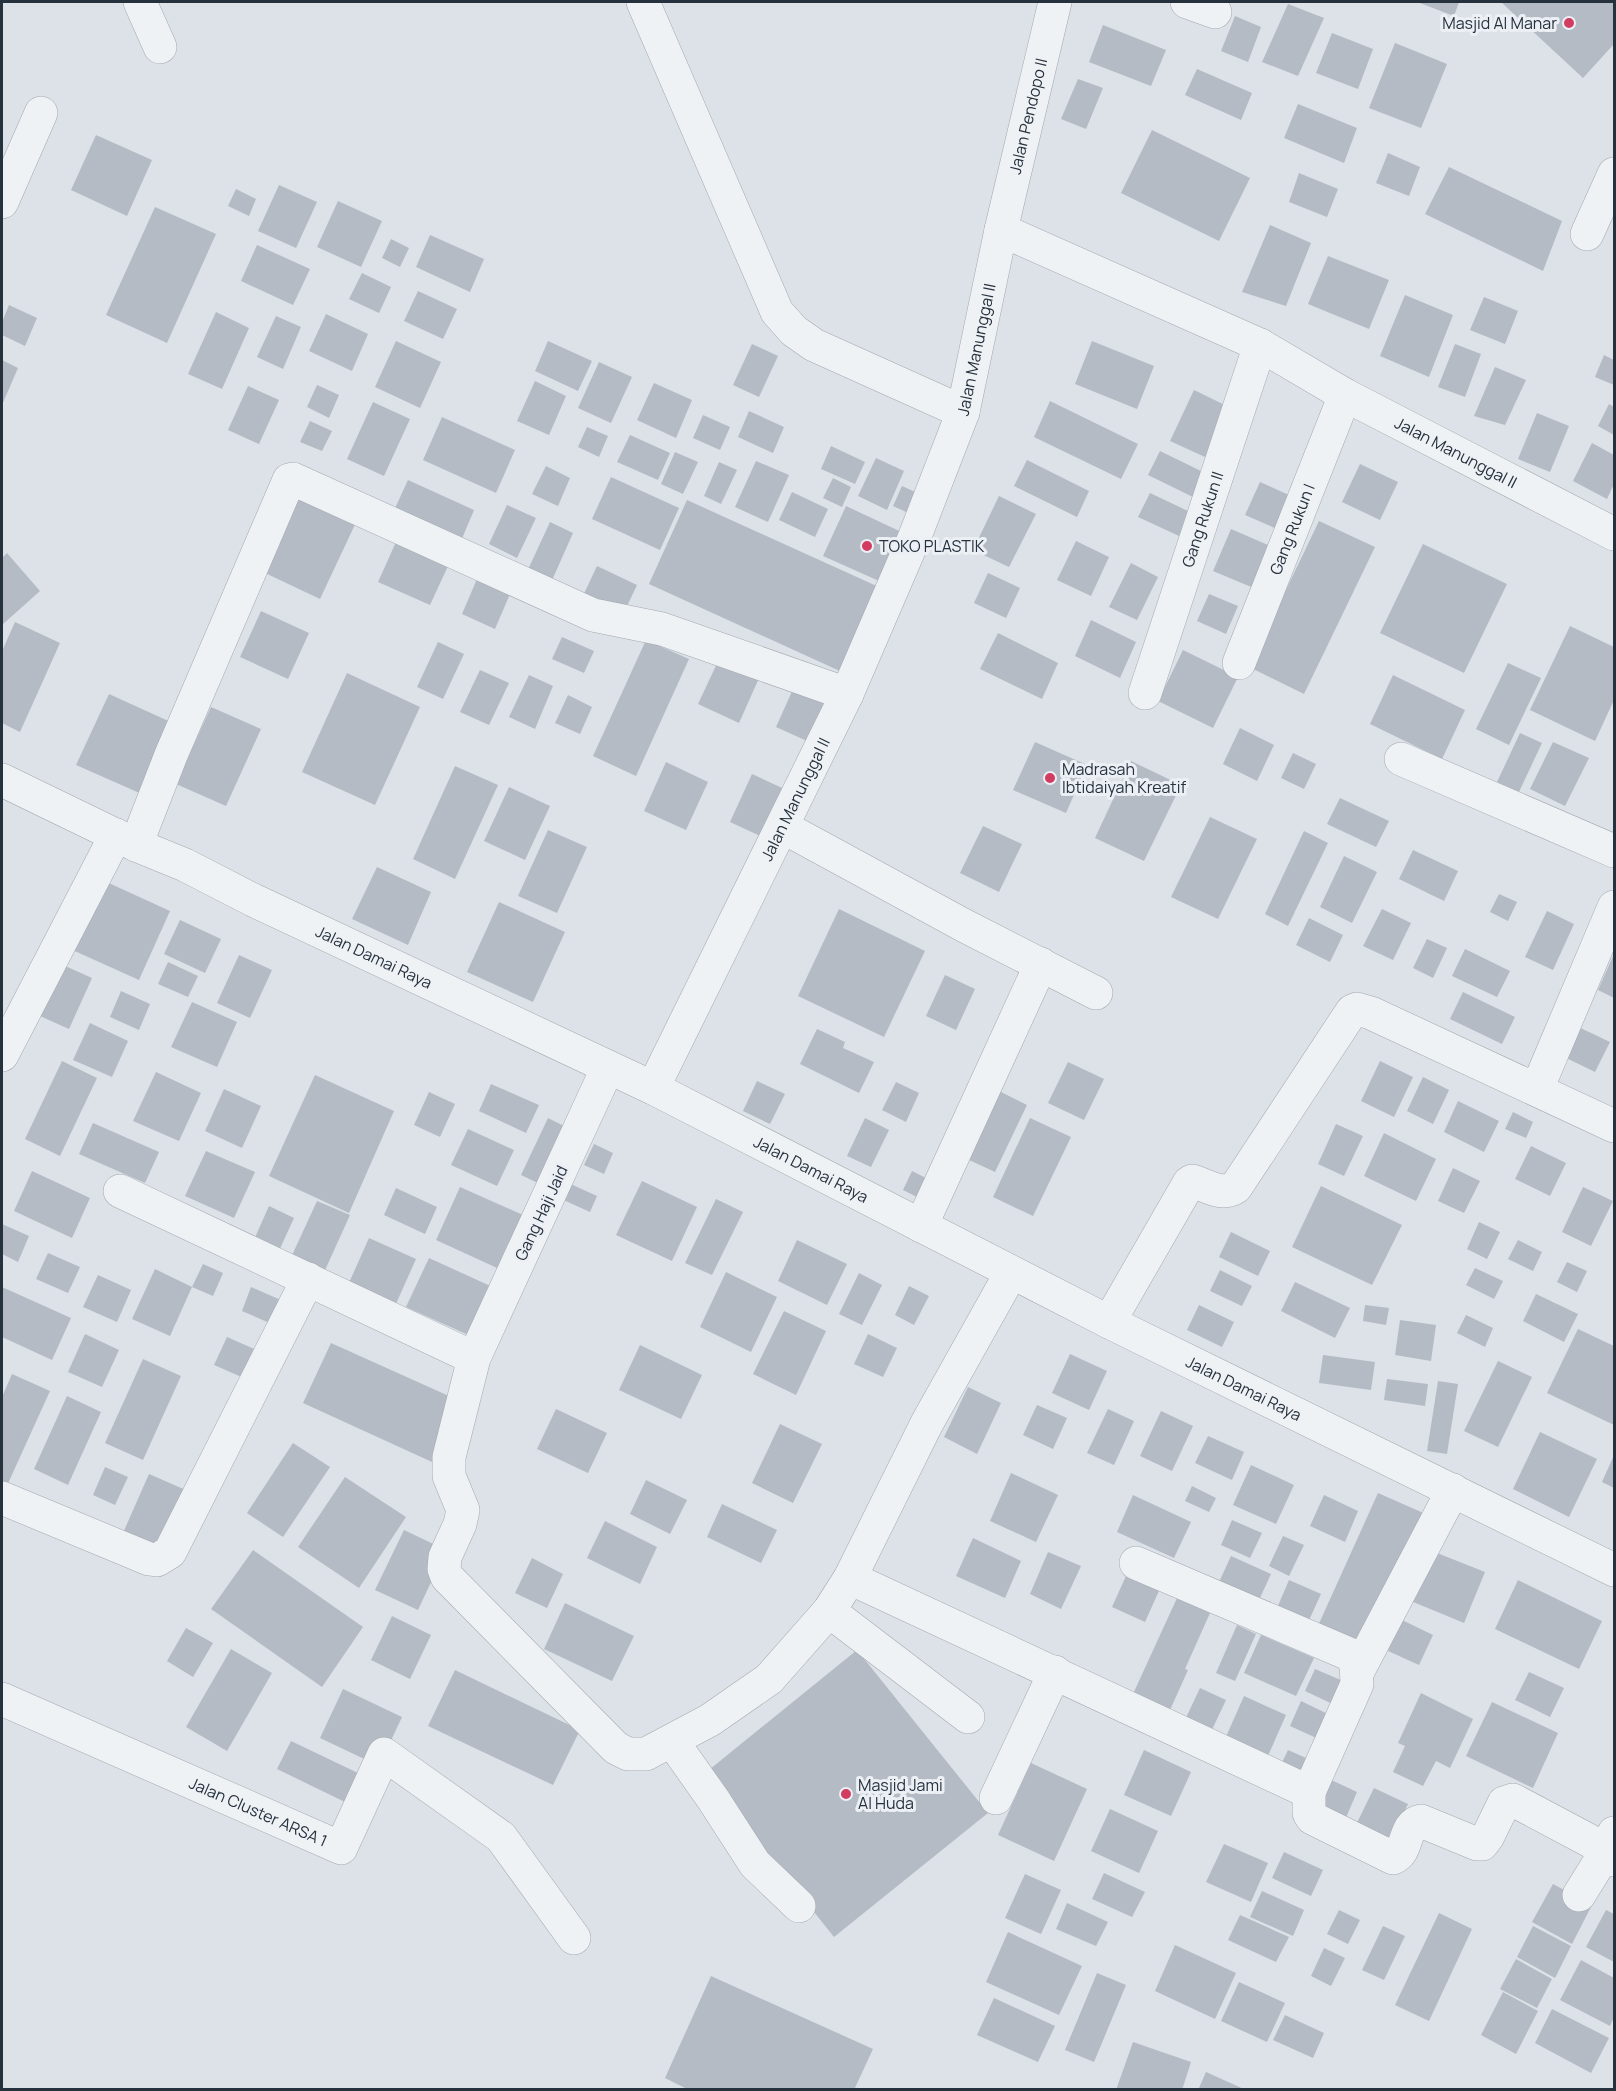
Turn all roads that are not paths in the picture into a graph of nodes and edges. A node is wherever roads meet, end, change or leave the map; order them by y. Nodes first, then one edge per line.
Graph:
1 (140, 2) edge
2 (643, 2) edge
3 (1055, 2) edge
4 (160, 47) dead end
5 (41, 112) dead end
6 (1614, 174) edge
7 (2, 202) edge
8 (1001, 230) junction
9 (1587, 234) dead end
10 (1260, 345) junction
11 (1345, 395) junction
12 (963, 412) junction
13 (1614, 534) edge
14 (1239, 663) dead end
15 (1145, 693) dead end
16 (847, 694) junction
17 (1401, 759) dead end
18 (2, 780) edge
19 (783, 827) junction
20 (126, 840) junction
21 (1614, 851) edge
22 (1614, 907) edge
23 (1041, 964) junction
24 (1095, 993) dead end
25 (2, 1056) edge
26 (608, 1067) junction
27 (653, 1088) junction
28 (1537, 1089) junction
29 (1614, 1126) edge
30 (120, 1191) dead end
31 (921, 1226) junction
32 (1011, 1273) junction
33 (308, 1279) junction
34 (1109, 1322) junction
35 (474, 1358) junction
36 (1452, 1490) junction
37 (2, 1498) edge
38 (1136, 1563) dead end
39 (1614, 1570) edge
40 (850, 1578) junction
41 (829, 1611) junction
42 (1358, 1671) junction
43 (1055, 1672) junction
44 (2, 1699) edge
45 (968, 1717) dead end
46 (672, 1741) junction
47 (1309, 1792) junction
48 (996, 1798) dead end
49 (1612, 1848) edge
50 (1579, 1895) dead end
51 (799, 1906) dead end
52 (574, 1938) dead end

1 - 4 street
2 - 12 street
3 - 8 street, Jalan Pendopo II
5 - 7 street
6 - 9 street
8 - 10 street, Jalan Manunggal II
8 - 12 street, Jalan Manunggal II
10 - 11 street, Jalan Manunggal II
10 - 15 street, Gang Rukun II
11 - 13 street, Jalan Manunggal II
11 - 14 street, Gang Rukun I
12 - 16 street, Jalan Manunggal II
16 - 19 street, Jalan Manunggal II
16 - 20 street
17 - 21 street
18 - 20 street, Jalan Damai Raya
19 - 23 street
19 - 27 street, Jalan Manunggal II
20 - 25 street
20 - 26 street, Jalan Damai Raya
22 - 28 street
23 - 24 street
23 - 31 street
26 - 27 street, Jalan Damai Raya
26 - 35 street, Gang Haji Jaid
27 - 31 street, Jalan Damai Raya
28 - 29 street
28 - 34 street
30 - 33 street
31 - 32 street, Jalan Damai Raya
32 - 34 street, Jalan Damai Raya
32 - 40 street, Gang Haji Jaid
33 - 35 street
33 - 37 street
34 - 36 street, Jalan Damai Raya
35 - 46 street, Gang Haji Jaid
36 - 39 street, Jalan Damai Raya
36 - 42 street
38 - 42 street
40 - 41 street, Gang Haji Jaid
40 - 43 street
41 - 45 street
41 - 46 street, Gang Haji Jaid
42 - 47 street
43 - 47 street
43 - 48 street
44 - 52 street, Jalan Cluster ARSA 1
46 - 51 street
47 - 49 street
49 - 50 street

